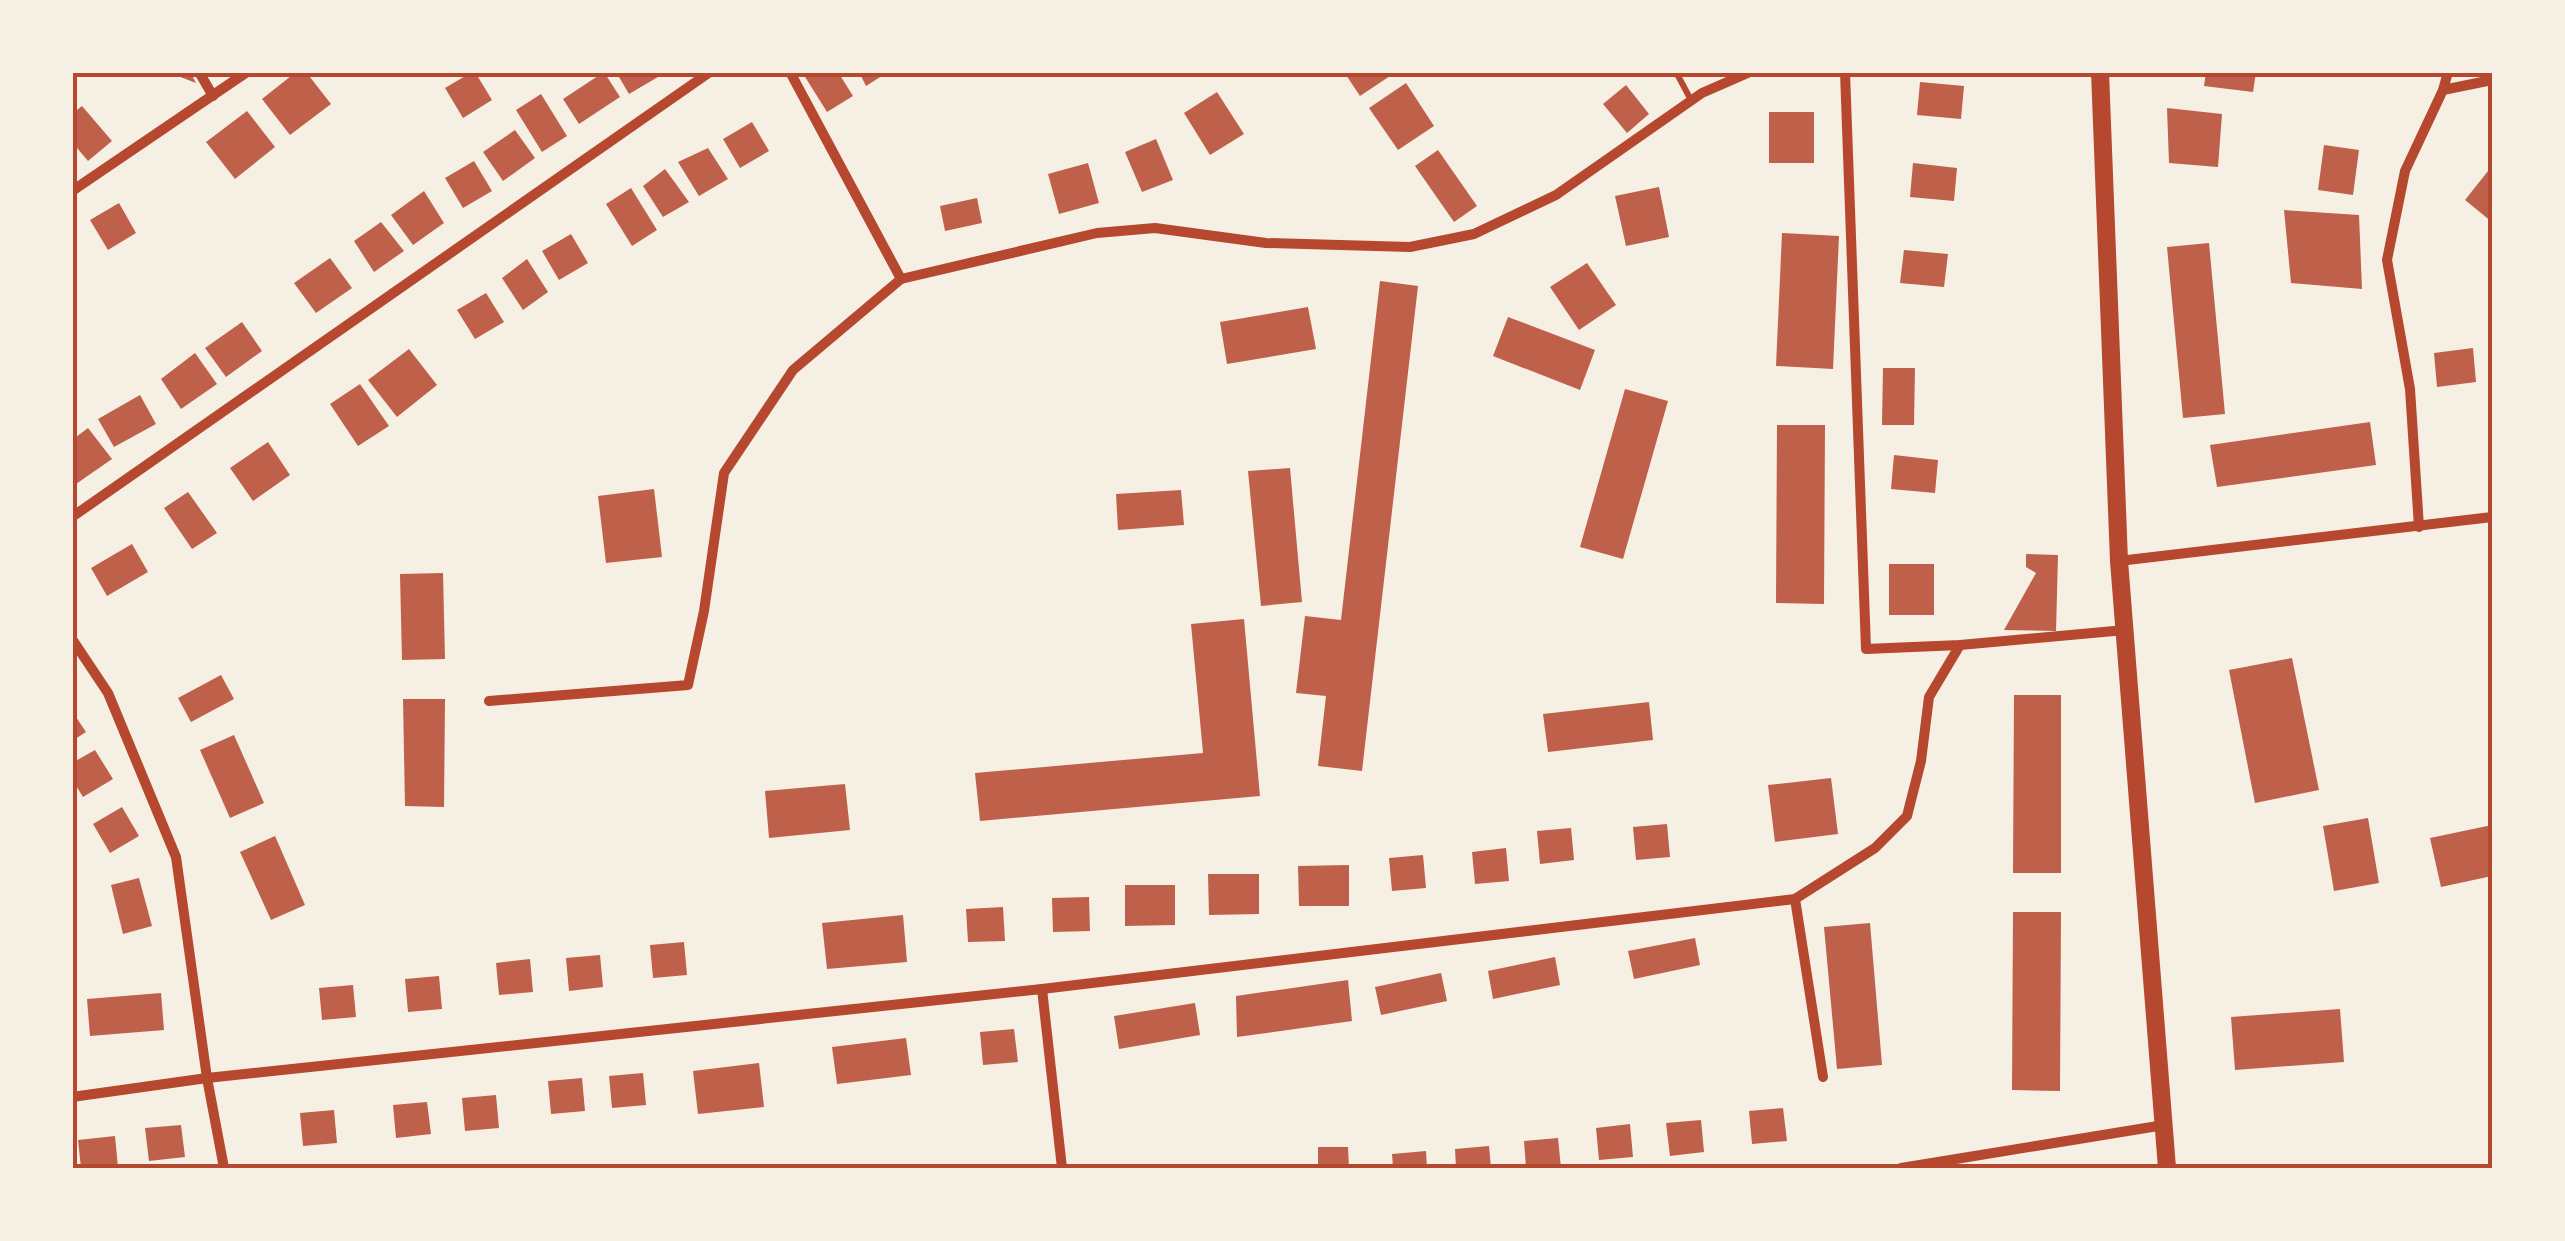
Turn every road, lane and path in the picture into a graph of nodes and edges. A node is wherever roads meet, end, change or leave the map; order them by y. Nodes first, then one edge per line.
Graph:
1 (199, 72) edge
2 (248, 72) edge
3 (710, 72) edge
4 (790, 72) edge
5 (1676, 72) edge
6 (1750, 72) edge
7 (1845, 72) edge
8 (2100, 72) edge
9 (2448, 72) edge
10 (2492, 80) edge
11 (2443, 90) junction
12 (213, 96) junction
13 (1691, 101) junction
14 (72, 191) edge
15 (900, 279) junction
16 (72, 517) edge
17 (2492, 517) edge
18 (2419, 527) junction
19 (2119, 561) junction
20 (2125, 630) junction
21 (72, 639) edge
22 (1960, 646) junction
23 (489, 701) dead end
24 (1794, 899) junction
25 (1042, 989) junction
26 (1822, 1077) dead end
27 (207, 1078) junction
28 (72, 1096) edge
29 (2164, 1125) junction
30 (224, 1168) edge
31 (1062, 1168) edge
32 (1901, 1168) edge
33 (2167, 1168) edge

1 - 12 street
2 - 12 street
3 - 16 street
4 - 15 street
5 - 13 lane
6 - 13 street
7 - 22 street
8 - 19 main road
9 - 11 street
10 - 11 street
11 - 18 street
12 - 14 street
13 - 15 street
15 - 23 street
17 - 18 street
18 - 19 street
19 - 20 main road
20 - 22 street
20 - 29 main road
21 - 27 street
22 - 24 street
24 - 25 street
24 - 26 street
25 - 27 street
25 - 31 street
27 - 28 street
27 - 30 street
29 - 32 street
29 - 33 main road

